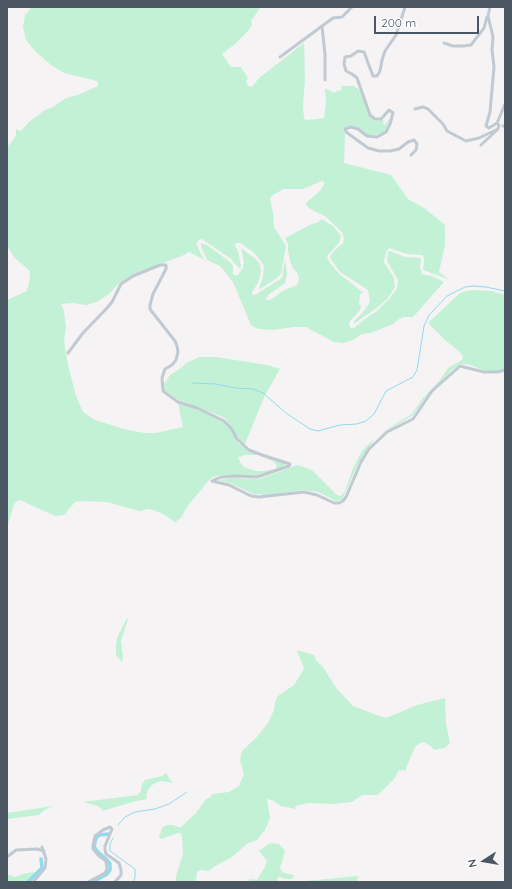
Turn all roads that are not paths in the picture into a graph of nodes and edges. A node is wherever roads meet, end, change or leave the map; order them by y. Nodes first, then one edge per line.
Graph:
1 (352, 7) edge
2 (405, 7) edge
3 (490, 7) edge
4 (488, 16) junction
5 (322, 26) junction
6 (444, 43) dead end
7 (280, 57) dead end
8 (325, 80) dead end
9 (505, 104) edge
10 (415, 109) dead end
11 (498, 123) junction
12 (498, 129) junction
13 (481, 145) dead end
14 (411, 155) dead end
15 (68, 353) dead end
16 (505, 370) edge
17 (42, 847) dead end
18 (44, 851) junction
19 (7, 857) edge
20 (33, 882) edge
21 (88, 882) edge
22 (115, 882) edge

1 - 5 street
2 - 14 street
3 - 4 street
4 - 6 street
4 - 11 street
5 - 7 street
5 - 8 street
9 - 11 street
10 - 12 street
11 - 12 street
12 - 13 street
15 - 16 street
17 - 18 street
18 - 19 street
18 - 20 street
21 - 22 street

